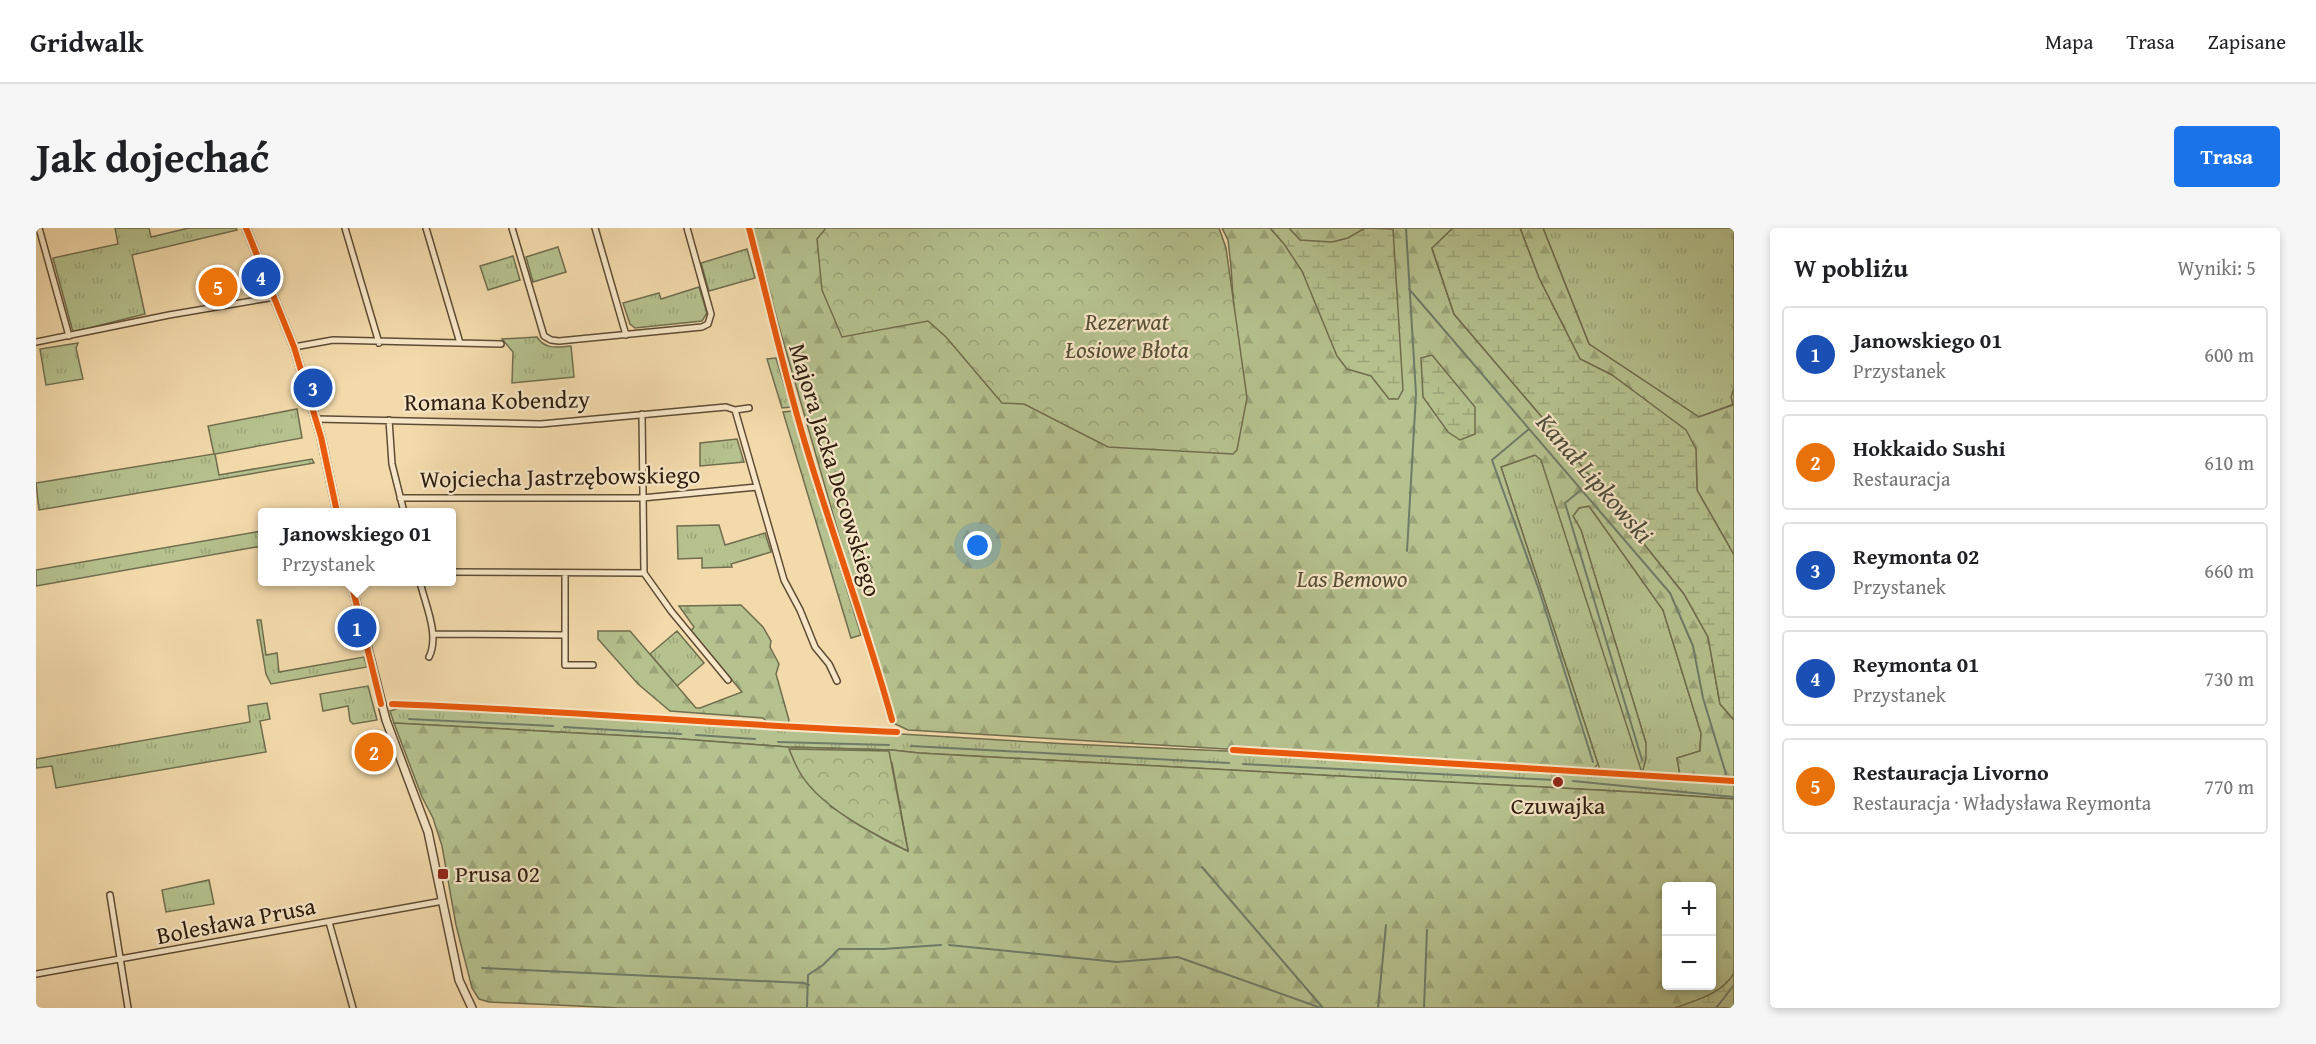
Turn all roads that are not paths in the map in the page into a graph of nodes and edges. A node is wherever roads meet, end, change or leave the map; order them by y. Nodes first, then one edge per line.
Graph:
1 (47, 228) edge
2 (246, 228) edge
3 (345, 228) edge
4 (426, 228) edge
5 (512, 228) edge
6 (595, 228) edge
7 (687, 228) edge
8 (749, 228) edge
9 (39, 231) edge
10 (275, 297) junction
11 (626, 335) junction
12 (69, 336) junction
13 (36, 342) edge
14 (379, 343) junction
15 (459, 343) junction
16 (501, 345) dead end
17 (294, 347) junction
18 (749, 408) dead end
19 (735, 410) junction
20 (642, 414) junction
21 (316, 419) junction
22 (389, 420) junction
23 (757, 488) junction
24 (400, 498) junction
25 (642, 498) junction
26 (336, 508) edge
27 (403, 508) edge
28 (456, 572) edge
29 (565, 573) junction
30 (644, 573) junction
31 (352, 586) edge
32 (421, 586) edge
33 (433, 633) junction
34 (565, 635) junction
35 (429, 657) dead end
36 (593, 664) dead end
37 (728, 680) dead end
38 (837, 681) dead end
39 (892, 720) dead end
40 (110, 895) dead end
41 (443, 901) junction
42 (329, 922) junction
43 (120, 960) junction
44 (36, 974) edge
45 (128, 1008) edge
46 (353, 1008) edge
47 (472, 1008) edge

1 - 9 street
2 - 10 street
3 - 14 street
4 - 15 street
5 - 11 street
6 - 11 street
7 - 11 street
8 - 39 street, Majora Jacka Decowskiego
9 - 12 street
10 - 12 street
10 - 17 street
12 - 13 street
14 - 15 street
14 - 17 street
15 - 16 street
17 - 21 street
18 - 19 street, Romana Kobendzy
19 - 20 street, Romana Kobendzy
19 - 23 street
20 - 22 street, Romana Kobendzy
20 - 25 street
21 - 22 street, Romana Kobendzy
21 - 26 street
22 - 24 street
23 - 25 street, Wojciecha Jastrzębowskiego
23 - 38 street
24 - 25 street, Wojciecha Jastrzębowskiego
24 - 27 street
25 - 30 street
28 - 29 street
29 - 30 street
29 - 34 street
30 - 37 street
31 - 41 street
32 - 33 street
33 - 34 street
33 - 35 street
34 - 36 street
40 - 43 street
41 - 42 street, Bolesława Prusa
41 - 47 street
42 - 43 street, Bolesława Prusa
42 - 46 street
43 - 44 street, Bolesława Prusa
43 - 45 street

